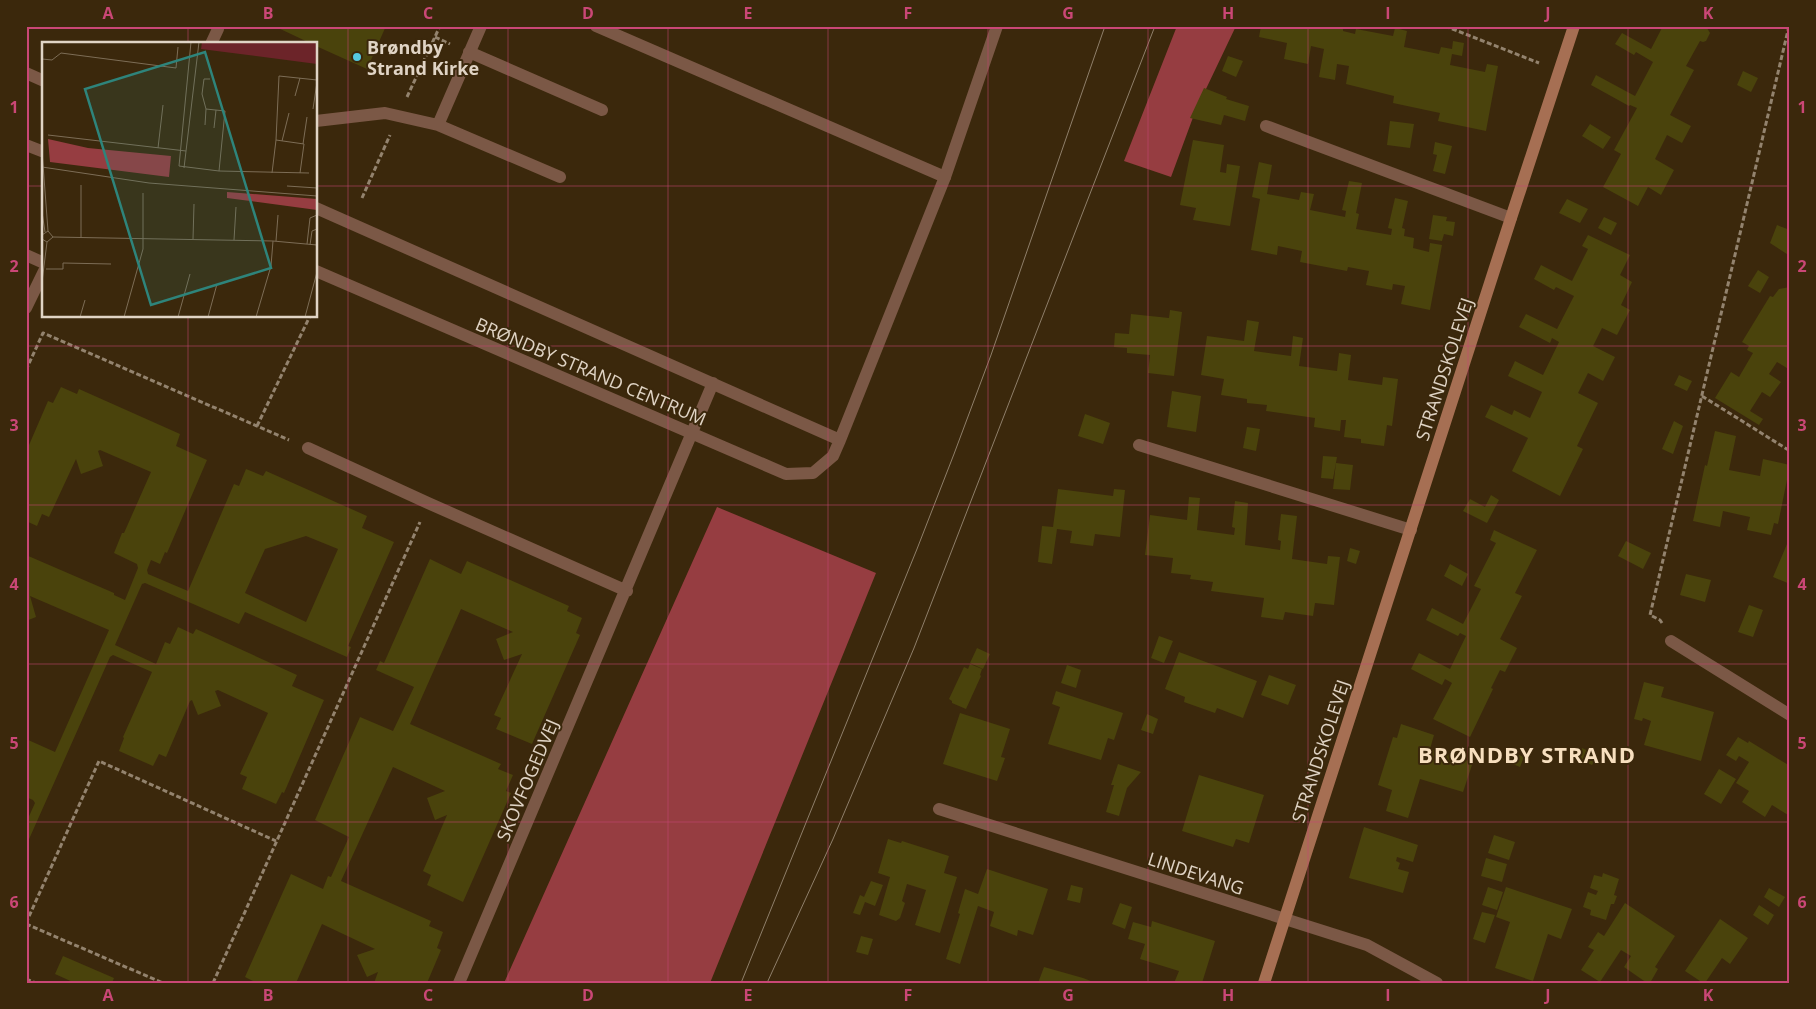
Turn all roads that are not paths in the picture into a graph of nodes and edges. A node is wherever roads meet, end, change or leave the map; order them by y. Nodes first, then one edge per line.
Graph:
1 (481, 26) edge
2 (596, 26) edge
3 (997, 26) edge
4 (1574, 26) edge
5 (218, 29) dead end
6 (212, 42) edge
7 (469, 52) junction
8 (26, 73) edge
9 (42, 80) edge
10 (602, 110) dead end
11 (318, 121) edge
12 (438, 125) junction
13 (1266, 126) dead end
14 (26, 145) edge
15 (42, 151) edge
16 (560, 177) dead end
17 (944, 177) junction
18 (318, 209) edge
19 (1511, 218) junction
20 (26, 255) edge
21 (42, 262) edge
22 (318, 272) edge
23 (42, 275) edge
24 (26, 308) edge
25 (713, 383) junction
26 (692, 435) junction
27 (840, 440) junction
28 (1139, 445) dead end
29 (308, 448) road end
30 (1411, 530) junction
31 (627, 591) junction
32 (1671, 642) road end
33 (1790, 715) edge
34 (939, 809) dead end
35 (1284, 919) junction
36 (459, 983) edge
37 (1264, 983) edge
38 (1437, 983) edge

1 - 7 street
2 - 17 street
3 - 17 street, BRØNDBY STRAND CENTRUM
4 - 19 street, STRANDSKOLEVEJ
5 - 6 street
7 - 10 street
7 - 12 street
8 - 9 street
11 - 12 street
12 - 16 street
13 - 19 street
14 - 15 street
17 - 27 street, BRØNDBY STRAND CENTRUM
18 - 25 street, BRØNDBY STRAND CENTRUM
19 - 30 street, STRANDSKOLEVEJ
20 - 21 street
22 - 26 street, BRØNDBY STRAND CENTRUM
23 - 24 street
25 - 26 street, SKOVFOGEDVEJ
25 - 27 street, BRØNDBY STRAND CENTRUM
26 - 27 street, BRØNDBY STRAND CENTRUM
26 - 31 street, SKOVFOGEDVEJ
28 - 30 street
29 - 31 street
30 - 35 street, STRANDSKOLEVEJ
31 - 36 street, SKOVFOGEDVEJ
32 - 33 street
34 - 35 street, LINDEVANG
35 - 37 street, STRANDSKOLEVEJ
35 - 38 street, LINDEVANG

